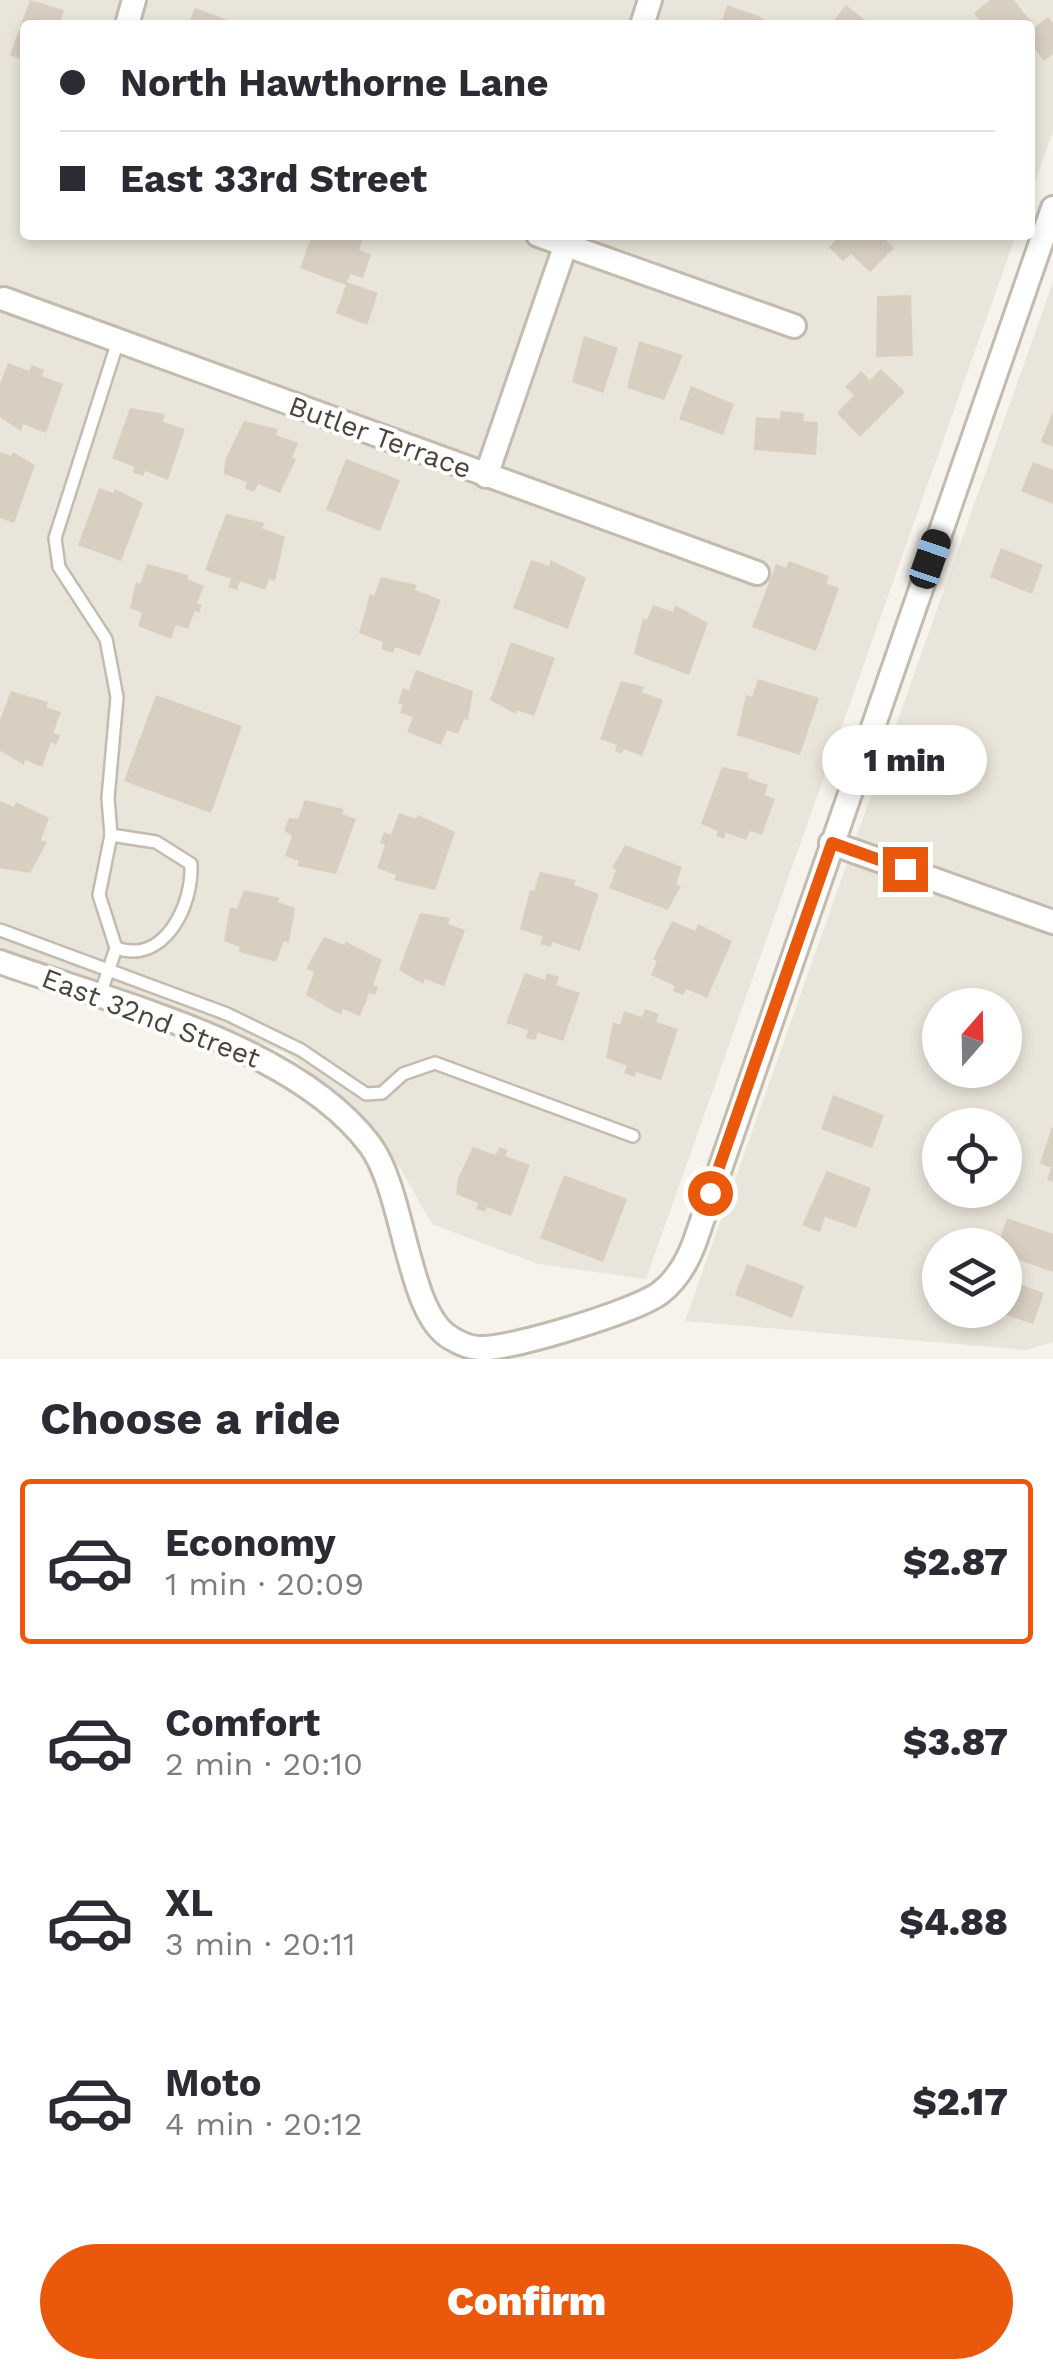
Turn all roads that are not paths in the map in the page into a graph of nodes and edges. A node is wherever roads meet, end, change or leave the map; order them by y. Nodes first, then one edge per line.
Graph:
1 (1053, 208) edge
2 (568, 240) edge
3 (4, 300) dead end
4 (794, 326) dead end
5 (118, 341) junction
6 (486, 476) junction
7 (757, 574) dead end
8 (112, 835) junction
9 (832, 843) junction
10 (1053, 922) edge
11 (0, 930) edge
12 (116, 948) junction
13 (0, 962) edge
14 (109, 970) junction
15 (99, 998) junction
16 (634, 1136) dead end

1 - 9 street
2 - 4 street
2 - 6 street
3 - 5 street, Butler Terrace
5 - 6 street, Butler Terrace
5 - 8 lane
6 - 7 street, Butler Terrace
8 - 12 lane
8 - 12 lane
9 - 10 street
9 - 15 street, East 32nd Street
11 - 14 lane
12 - 14 lane
13 - 15 street, East 32nd Street
14 - 15 lane
14 - 16 lane

